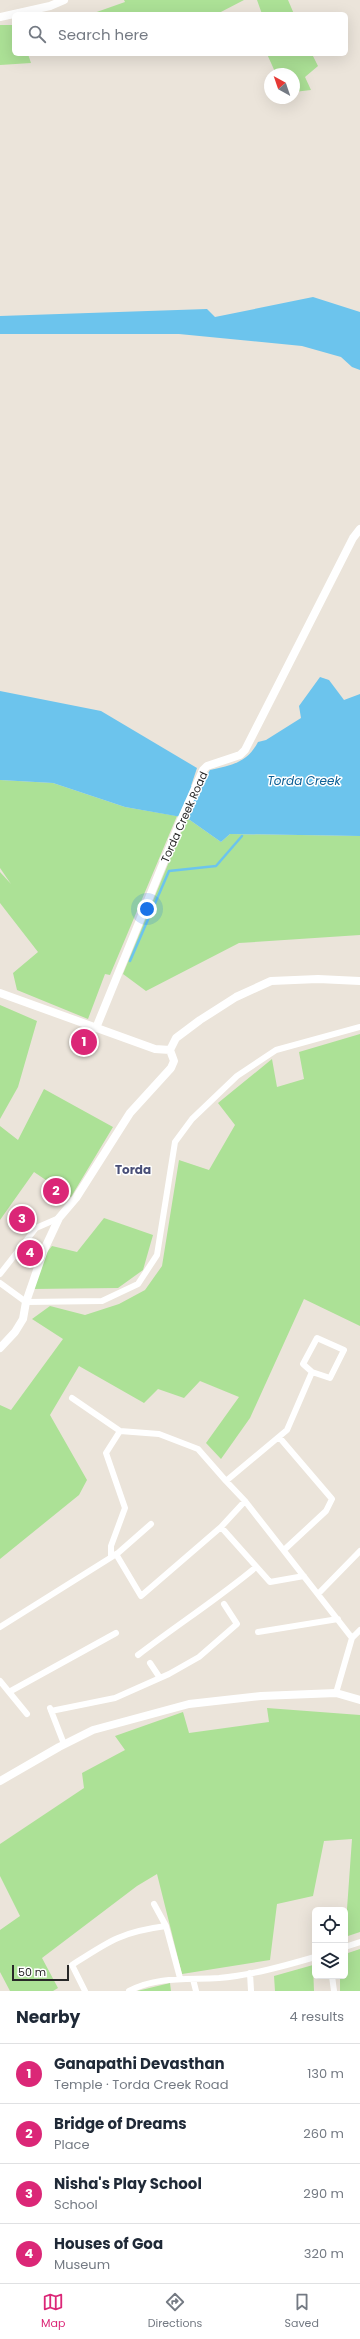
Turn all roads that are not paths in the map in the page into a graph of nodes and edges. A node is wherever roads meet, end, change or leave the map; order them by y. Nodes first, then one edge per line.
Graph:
1 (64, 0) edge
2 (23, 12) edge
3 (12, 14) edge
4 (0, 17) edge
5 (360, 529) edge
6 (360, 981) edge
7 (0, 993) edge
8 (360, 1027) edge
9 (96, 1028) junction
10 (170, 1050) junction
11 (59, 1218) junction
12 (0, 1274) edge
13 (0, 1283) edge
14 (26, 1302) junction
15 (0, 1348) edge
16 (312, 1372) junction
17 (72, 1398) dead end
18 (120, 1431) junction
19 (278, 1437) junction
20 (226, 1481) junction
21 (245, 1501) junction
22 (150, 1524) dead end
23 (221, 1527) junction
24 (284, 1550) junction
25 (360, 1552) edge
26 (114, 1556) junction
27 (256, 1567) junction
28 (304, 1576) junction
29 (318, 1594) junction
30 (224, 1604) dead end
31 (338, 1619) junction
32 (0, 1627) edge
33 (360, 1630) edge
34 (258, 1632) dead end
35 (116, 1633) dead end
36 (352, 1638) junction
37 (138, 1655) dead end
38 (150, 1663) dead end
39 (160, 1678) junction
40 (0, 1681) edge
41 (9, 1692) junction
42 (336, 1693) junction
43 (360, 1700) edge
44 (27, 1714) dead end
45 (64, 1744) junction
46 (0, 1781) edge
47 (154, 1904) dead end
48 (166, 1926) junction
49 (360, 1942) edge
50 (348, 1946) edge
51 (312, 1958) edge
52 (250, 1973) junction
53 (180, 1978) junction
54 (193, 1979) junction
55 (332, 1979) edge
56 (85, 1991) edge
57 (129, 1991) edge
58 (196, 1991) edge
59 (251, 1991) edge
60 (334, 1991) edge

1 - 2 street
3 - 4 street
5 - 9 street, Torda Creek Road
6 - 10 street
7 - 9 street
8 - 14 street
9 - 10 street
10 - 11 street
11 - 12 street
11 - 14 street
13 - 14 street
14 - 15 street
16 - 16 street
16 - 19 street
17 - 18 street
18 - 20 street
18 - 26 street
19 - 20 street
19 - 24 street
20 - 21 street
21 - 23 street
21 - 24 street
22 - 26 street
23 - 26 street
23 - 27 street
24 - 28 street
25 - 29 street
26 - 32 street
27 - 28 street
27 - 37 street
28 - 29 street
29 - 31 street
30 - 39 street
31 - 34 street
31 - 36 street
33 - 36 street
35 - 41 street
36 - 42 street
38 - 39 street
39 - 45 street
40 - 41 street
41 - 44 street
42 - 43 street
42 - 45 street
45 - 46 street
47 - 48 street
48 - 53 street
48 - 56 street
49 - 50 street
51 - 52 street
52 - 54 street
52 - 59 street
53 - 54 street
53 - 57 street
54 - 58 street
55 - 60 street

